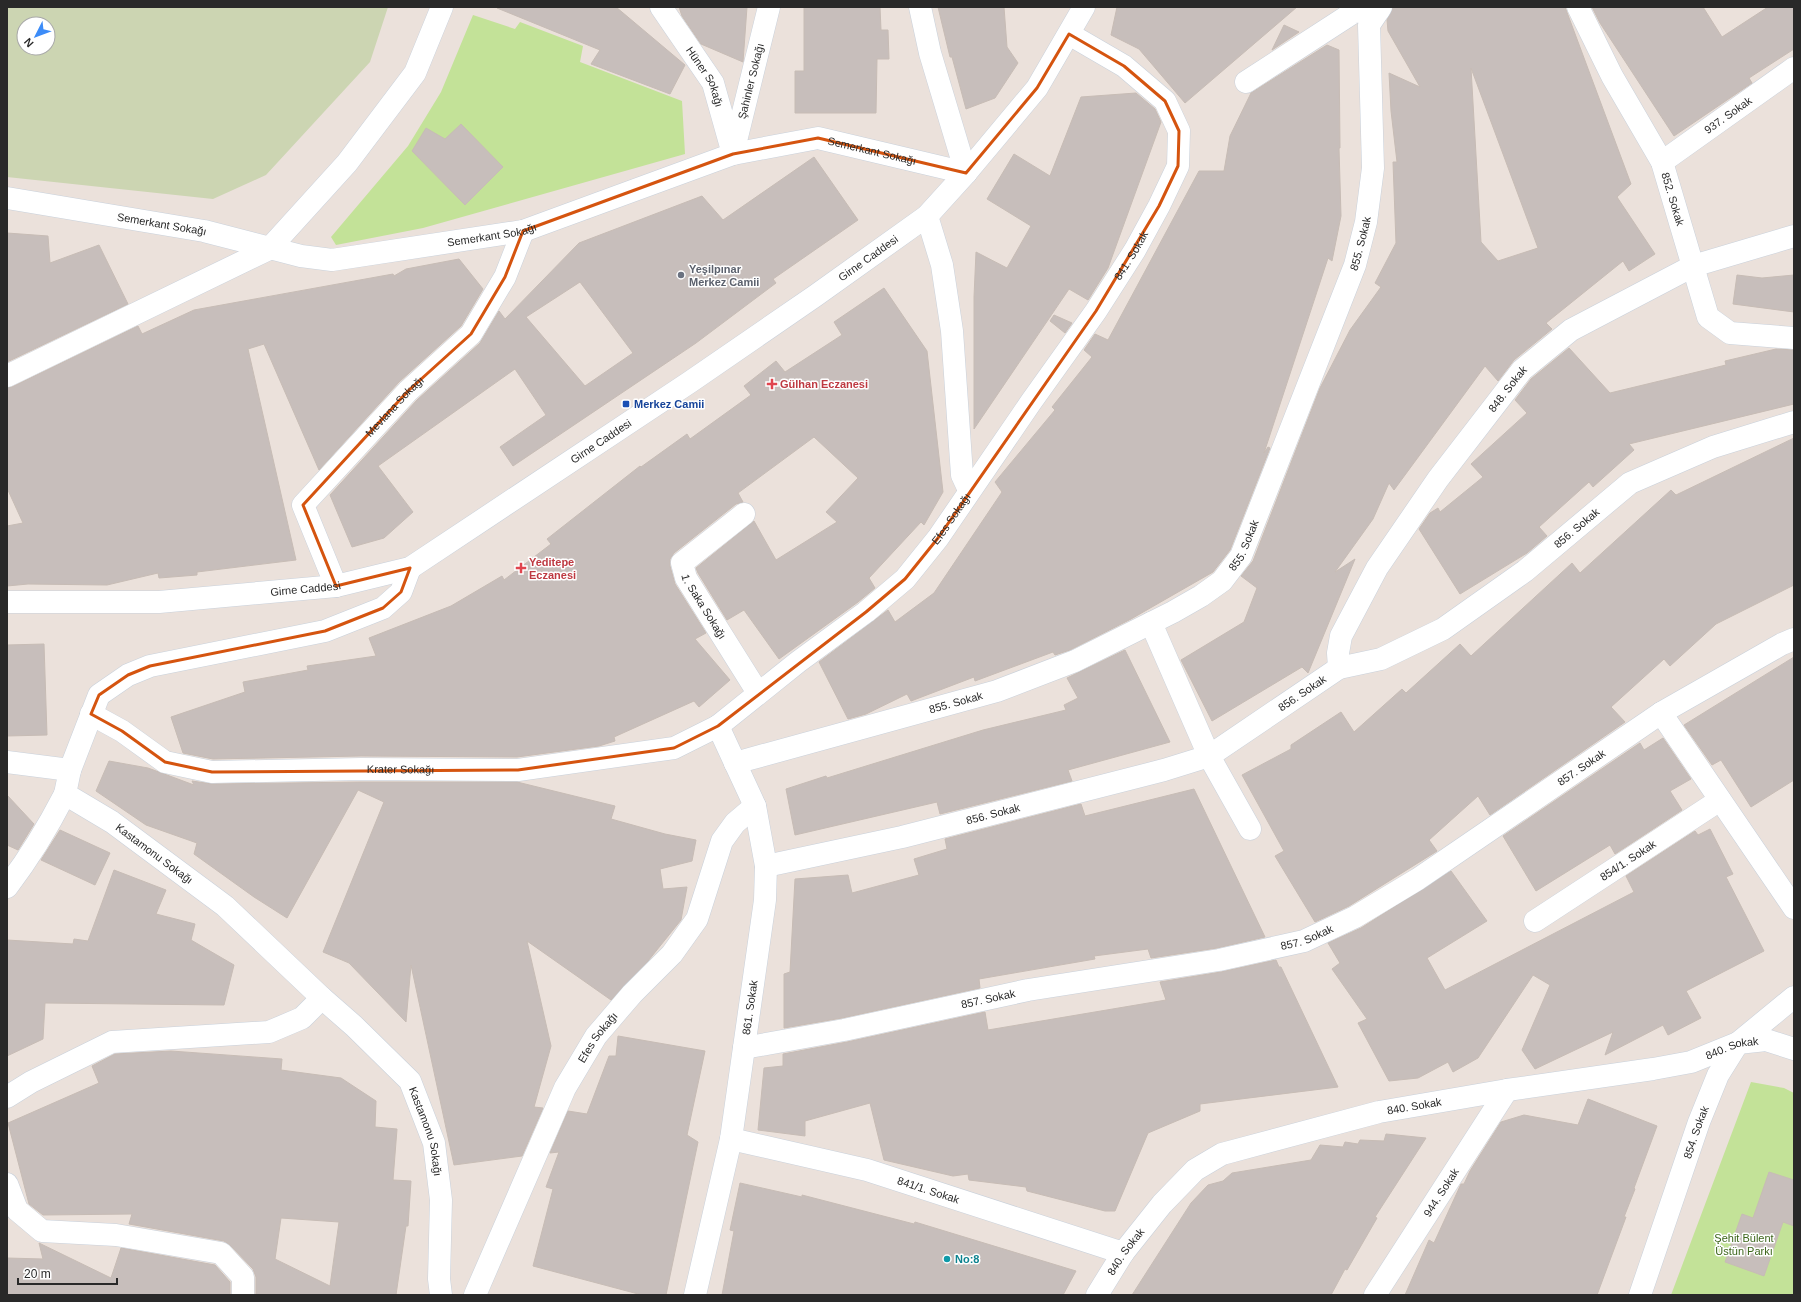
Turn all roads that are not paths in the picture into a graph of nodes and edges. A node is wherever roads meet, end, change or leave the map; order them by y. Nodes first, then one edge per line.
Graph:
1 (442, 7) edge
2 (661, 7) edge
3 (769, 7) edge
4 (920, 7) edge
5 (1084, 7) edge
6 (1578, 7) edge
7 (1380, 9) edge
8 (1069, 34) junction
9 (1794, 68) edge
10 (1246, 82) dead end
11 (733, 154) junction
12 (1662, 162) junction
13 (966, 173) junction
14 (7, 198) edge
15 (927, 216) junction
16 (523, 231) junction
17 (1794, 236) edge
18 (269, 249) junction
19 (1693, 266) junction
20 (1794, 338) edge
21 (7, 376) edge
22 (1794, 422) edge
23 (969, 490) junction
24 (744, 514) dead end
25 (410, 568) junction
26 (336, 586) junction
27 (7, 602) edge
28 (1151, 623) junction
29 (1794, 639) edge
30 (1339, 668) junction
31 (758, 693) junction
32 (1661, 713) junction
33 (91, 714) junction
34 (718, 726) junction
35 (1209, 756) junction
36 (7, 762) edge
37 (736, 763) junction
38 (70, 770) junction
39 (65, 794) junction
40 (1720, 800) junction
41 (755, 806) junction
42 (1250, 829) dead end
43 (766, 866) junction
44 (7, 887) edge
45 (1794, 908) edge
46 (1535, 921) dead end
47 (1794, 997) edge
48 (322, 998) junction
49 (1738, 1043) junction
50 (744, 1048) junction
51 (1794, 1049) edge
52 (1507, 1090) junction
53 (7, 1096) edge
54 (731, 1139) junction
55 (7, 1184) edge
56 (1122, 1253) junction
57 (243, 1295) edge
58 (441, 1295) edge
59 (475, 1295) edge
60 (695, 1295) edge
61 (1096, 1295) edge
62 (1375, 1295) edge
63 (1640, 1295) edge

1 - 18 street
2 - 11 street, Hüner Sokağı
3 - 11 street, Şahinler Sokağı
4 - 13 street
5 - 8 street, Girne Caddesi
6 - 12 street, 852. Sokak
7 - 10 street
7 - 28 street, 855. Sokak
8 - 13 street, Girne Caddesi
8 - 23 street, 841. Sokak
9 - 12 street, 937. Sokak
11 - 13 street, Semerkant Sokağı
11 - 16 street, Semerkant Sokağı
12 - 19 street, 852. Sokak
13 - 15 street, Girne Caddesi
14 - 18 street, Semerkant Sokağı
15 - 23 street, Efes Sokağı
15 - 25 street, Girne Caddesi
16 - 18 street, Semerkant Sokağı
16 - 26 street, Mevlana Sokağı
17 - 19 street, 848. Sokak
18 - 21 street
19 - 20 street, 852. Sokak
19 - 30 street, 848. Sokak
22 - 30 street, 856. Sokak
23 - 31 street, Efes Sokağı
24 - 31 street, 1. Saka Sokağı
25 - 26 street, Girne Caddesi
25 - 33 street
26 - 27 street, Girne Caddesi
28 - 35 street
28 - 37 street, 855. Sokak
29 - 32 street, 857. Sokak
30 - 35 street, 856. Sokak
31 - 34 street, Efes Sokağı
32 - 40 street
32 - 50 street, 857. Sokak
33 - 34 street, Krater Sokağı
33 - 38 street
34 - 37 street, 861. Sokak
35 - 42 street
35 - 43 street, 856. Sokak
36 - 38 street
37 - 41 street, 861. Sokak
38 - 39 street
39 - 44 street
39 - 48 street, Kastamonu Sokağı
40 - 45 street
40 - 46 street, 854/1. Sokak
41 - 43 street, 861. Sokak
41 - 59 street, Efes Sokağı
43 - 50 street, 861. Sokak
47 - 49 street, 854. Sokak
48 - 53 street
48 - 58 street, Kastamonu Sokağı
49 - 51 street, 840. Sokak
49 - 52 street, 840. Sokak
49 - 63 street, 854. Sokak
50 - 54 street, 861. Sokak
52 - 56 street, 840. Sokak
52 - 62 street, 944. Sokak
54 - 56 street, 841/1. Sokak
54 - 60 street, 861. Sokak
55 - 57 street
56 - 61 street, 840. Sokak

